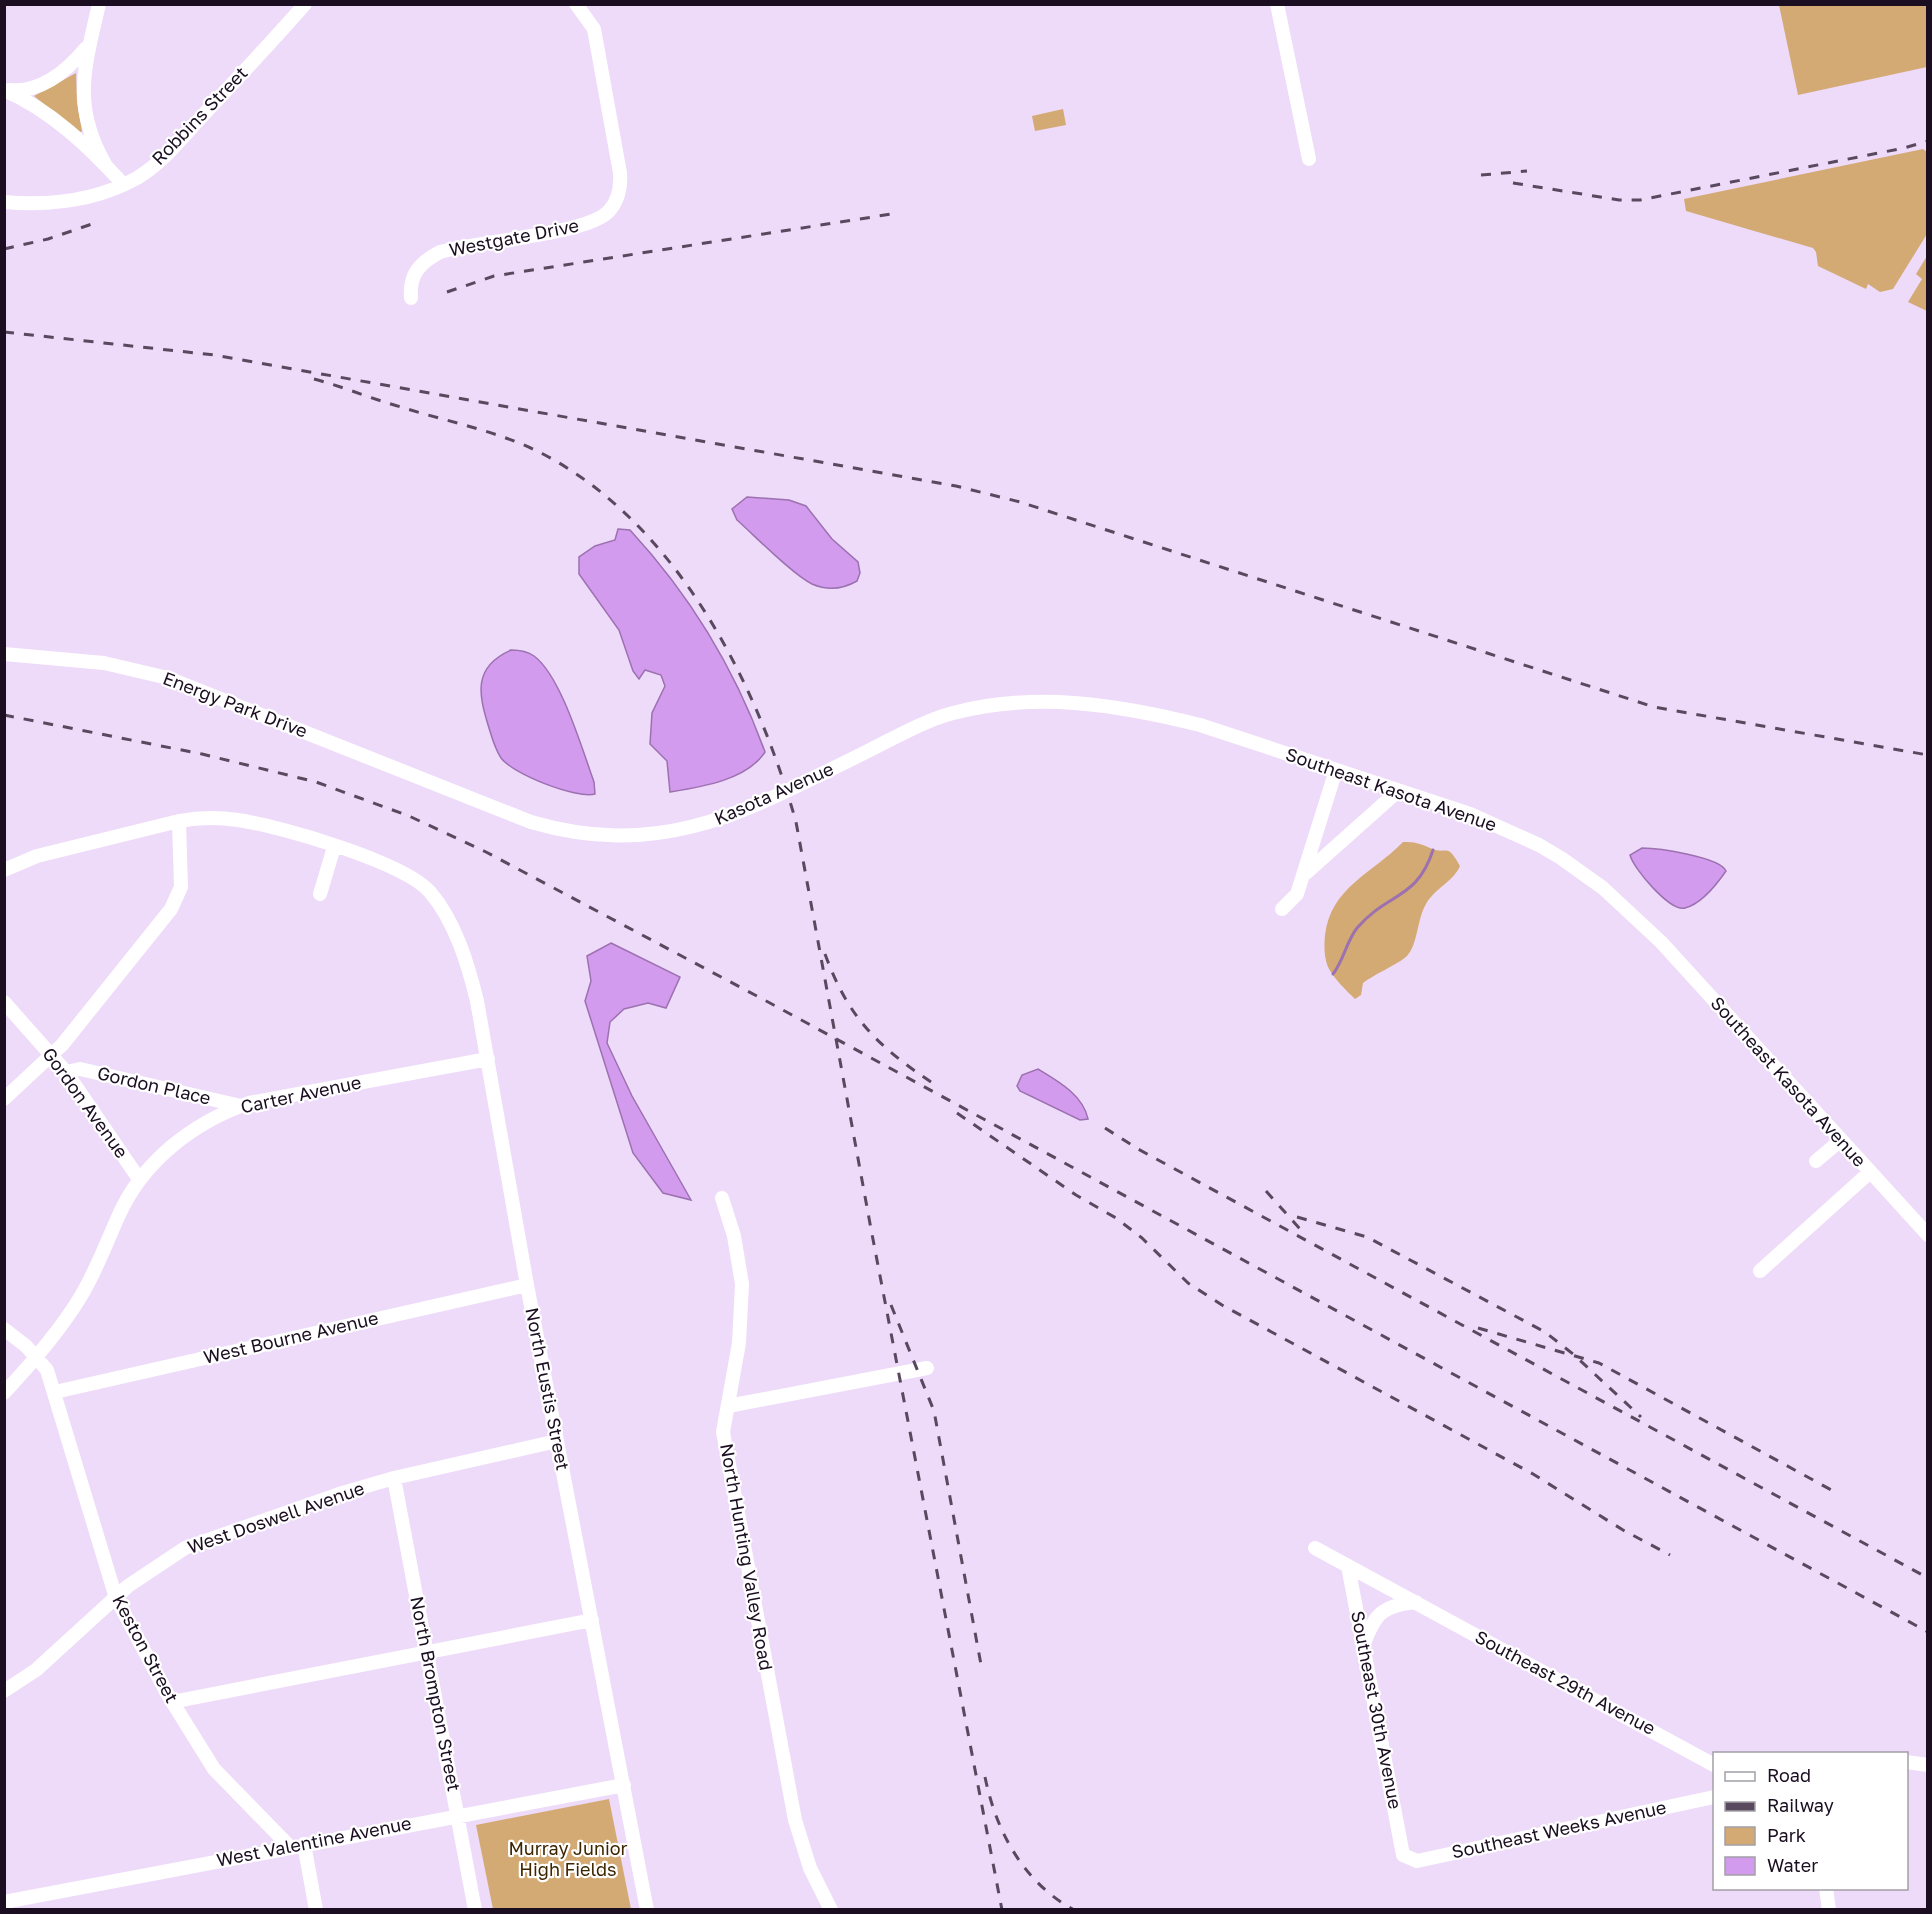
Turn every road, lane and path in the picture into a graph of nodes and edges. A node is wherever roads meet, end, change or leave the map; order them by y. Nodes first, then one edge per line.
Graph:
1 (99, 4) edge
2 (305, 4) edge
3 (1277, 4) edge
4 (577, 5) edge
5 (90, 44) junction
6 (4, 90) edge
7 (1308, 159) dead end
8 (105, 164) junction
9 (123, 184) junction
10 (4, 202) edge
11 (411, 298) dead end
12 (4, 654) edge
13 (1016, 702) joint
14 (1336, 770) junction
15 (1398, 791) junction
16 (456, 793) joint
17 (179, 821) junction
18 (334, 847) junction
19 (4, 870) edge
20 (1304, 875) junction
21 (320, 894) dead end
22 (1282, 909) dead end
23 (4, 1002) edge
24 (52, 1056) junction
25 (488, 1059) junction
26 (66, 1072) junction
27 (4, 1100) edge
28 (241, 1106) junction
29 (1841, 1140) junction
30 (1816, 1161) dead end
31 (1870, 1172) junction
32 (140, 1179) junction
33 (722, 1198) dead end
34 (1928, 1235) edge
35 (1760, 1271) dead end
36 (527, 1285) junction
37 (4, 1329) edge
38 (36, 1356) junction
39 (927, 1368) dead end
40 (55, 1392) junction
41 (4, 1393) edge
42 (728, 1406) junction
43 (557, 1442) junction
44 (394, 1478) junction
45 (1315, 1548) dead end
46 (1348, 1566) junction
47 (116, 1599) junction
48 (1416, 1602) junction
49 (592, 1620) junction
50 (1364, 1646) junction
51 (427, 1652) junction
52 (4, 1691) edge
53 (172, 1702) junction
54 (1908, 1761) edge
55 (1713, 1764) edge
56 (1928, 1765) edge
57 (624, 1785) junction
58 (1713, 1797) edge
59 (458, 1815) junction
60 (304, 1845) junction
61 (290, 1847) junction
62 (1403, 1855) joint
63 (1826, 1890) edge
64 (4, 1902) edge
65 (316, 1910) edge
66 (475, 1910) edge
67 (647, 1910) edge
68 (831, 1910) edge
69 (1829, 1910) edge

1 - 5 street
2 - 9 street, Robbins Street
3 - 7 street
4 - 11 street, Westgate Drive
5 - 6 street
5 - 8 street
6 - 8 street
8 - 9 street
9 - 10 street, Robbins Street
12 - 16 street, Energy Park Drive
13 - 14 street, Southeast Kasota Avenue
13 - 16 street, Kasota Avenue
14 - 15 street, Southeast Kasota Avenue
14 - 20 street
15 - 20 street
15 - 29 street, Southeast Kasota Avenue
17 - 18 street
17 - 19 street
17 - 24 street
18 - 21 street
18 - 25 street, North Eustis Street
20 - 22 street
23 - 24 street, Gordon Avenue
24 - 26 street, Gordon Avenue
24 - 27 street
25 - 28 street, Carter Avenue
25 - 36 street, North Eustis Street
26 - 28 street, Gordon Place
26 - 32 street, Gordon Avenue
28 - 32 street, Carter Avenue
29 - 30 street
29 - 31 street, Southeast Kasota Avenue
31 - 34 street, Southeast Kasota Avenue
31 - 35 street
32 - 38 street, Carter Avenue
33 - 42 street, North Hunting Valley Road
36 - 40 street, West Bourne Avenue
36 - 43 street, North Eustis Street
37 - 38 street, Keston Street
38 - 40 street, Keston Street
38 - 41 street, Carter Avenue
39 - 42 street
40 - 47 street, Keston Street
42 - 68 street, North Hunting Valley Road
43 - 44 street, West Doswell Avenue
43 - 49 street, North Eustis Street
44 - 47 street, West Doswell Avenue
44 - 51 street, North Brompton Street
45 - 46 street, Southeast 29th Avenue
46 - 48 street, Southeast 29th Avenue
46 - 50 street, Southeast 30th Avenue
47 - 52 street, West Doswell Avenue
47 - 53 street, Keston Street
48 - 50 street
48 - 55 street, Southeast 29th Avenue
49 - 51 street
49 - 57 street, North Eustis Street
50 - 62 street, Southeast 30th Avenue
51 - 53 street
51 - 59 street, North Brompton Street
53 - 61 street, Keston Street
54 - 56 street
57 - 59 street, West Valentine Avenue
57 - 67 street, North Eustis Street
58 - 62 street, Southeast Weeks Avenue
59 - 60 street, West Valentine Avenue
59 - 66 street, North Brompton Street
60 - 61 street, West Valentine Avenue
60 - 65 street
61 - 64 street, West Valentine Avenue
63 - 69 street

